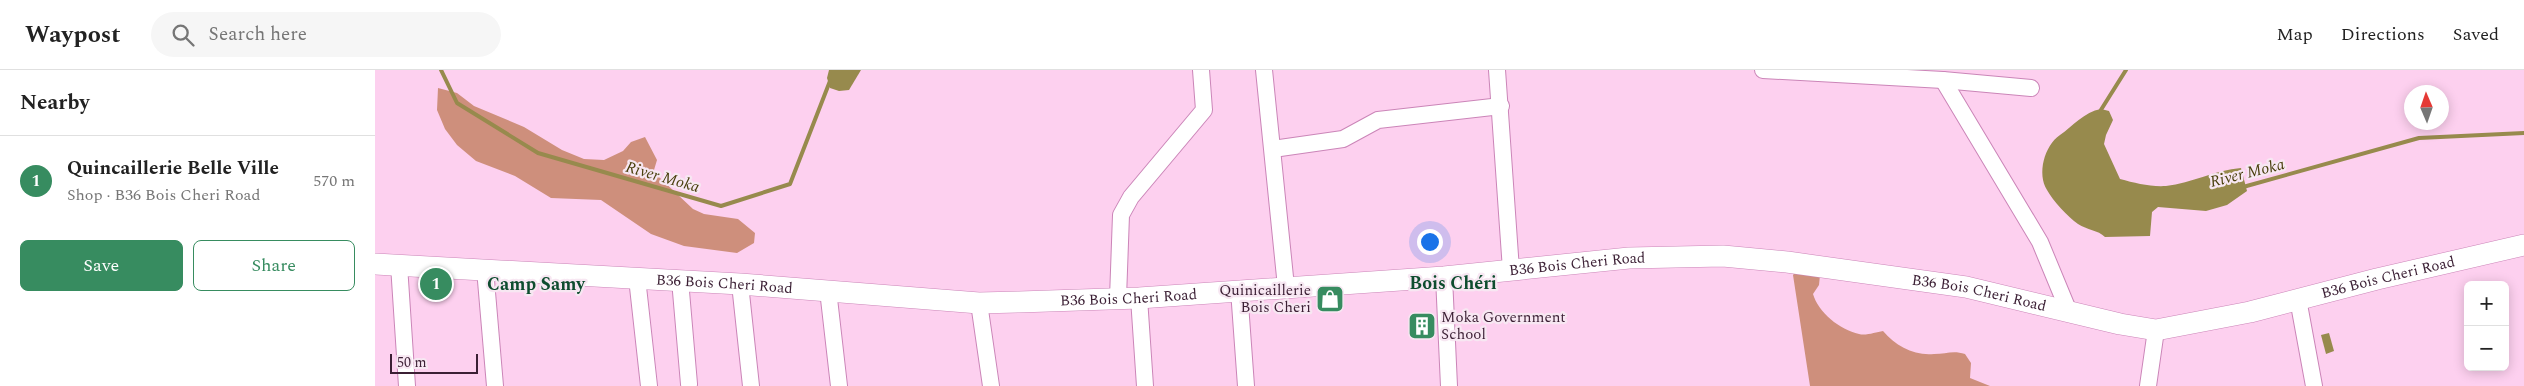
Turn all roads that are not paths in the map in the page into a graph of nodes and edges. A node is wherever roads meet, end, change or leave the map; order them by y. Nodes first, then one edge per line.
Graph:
1 (1201, 70) edge
2 (1264, 70) edge
3 (1497, 70) edge
4 (1763, 70) edge
5 (1943, 80) junction
6 (2031, 88) dead end
7 (1501, 106) junction
8 (1273, 149) junction
9 (2524, 245) edge
10 (375, 264) edge
11 (399, 266) junction
12 (485, 269) junction
13 (1511, 270) junction
14 (637, 278) junction
15 (1444, 278) junction
16 (680, 280) junction
17 (740, 284) junction
18 (1286, 287) junction
19 (827, 290) junction
20 (1239, 290) junction
21 (1118, 298) junction
22 (1139, 298) junction
23 (2298, 299) junction
24 (979, 303) junction
25 (2069, 312) junction
26 (2156, 330) junction
27 (689, 384) dead end
28 (407, 386) edge
29 (495, 386) edge
30 (649, 386) edge
31 (751, 386) edge
32 (839, 386) edge
33 (991, 386) edge
34 (1145, 386) edge
35 (1246, 386) edge
36 (1449, 386) edge
37 (2148, 386) edge
38 (2315, 386) edge

1 - 21 street
2 - 8 street
3 - 7 street
4 - 5 street
5 - 6 street
5 - 25 street
7 - 8 street
7 - 13 street
8 - 18 street
9 - 23 main road, B36 Bois Cheri Road
10 - 11 main road, B36 Bois Cheri Road
11 - 12 main road, B36 Bois Cheri Road
11 - 28 street
12 - 14 main road, B36 Bois Cheri Road
12 - 29 street
13 - 15 main road, B36 Bois Cheri Road
13 - 25 main road, B36 Bois Cheri Road
14 - 16 main road, B36 Bois Cheri Road
14 - 30 street
15 - 18 main road, B36 Bois Cheri Road
15 - 36 street
16 - 17 main road, B36 Bois Cheri Road
16 - 27 street
17 - 19 main road, B36 Bois Cheri Road
17 - 31 street
18 - 20 main road, B36 Bois Cheri Road
19 - 24 main road, B36 Bois Cheri Road
19 - 32 street
20 - 22 main road, B36 Bois Cheri Road
20 - 35 street
21 - 22 main road, B36 Bois Cheri Road
21 - 24 main road, B36 Bois Cheri Road
22 - 34 street
23 - 26 main road, B36 Bois Cheri Road
23 - 38 street
24 - 33 street
25 - 26 main road, B36 Bois Cheri Road
26 - 37 street

